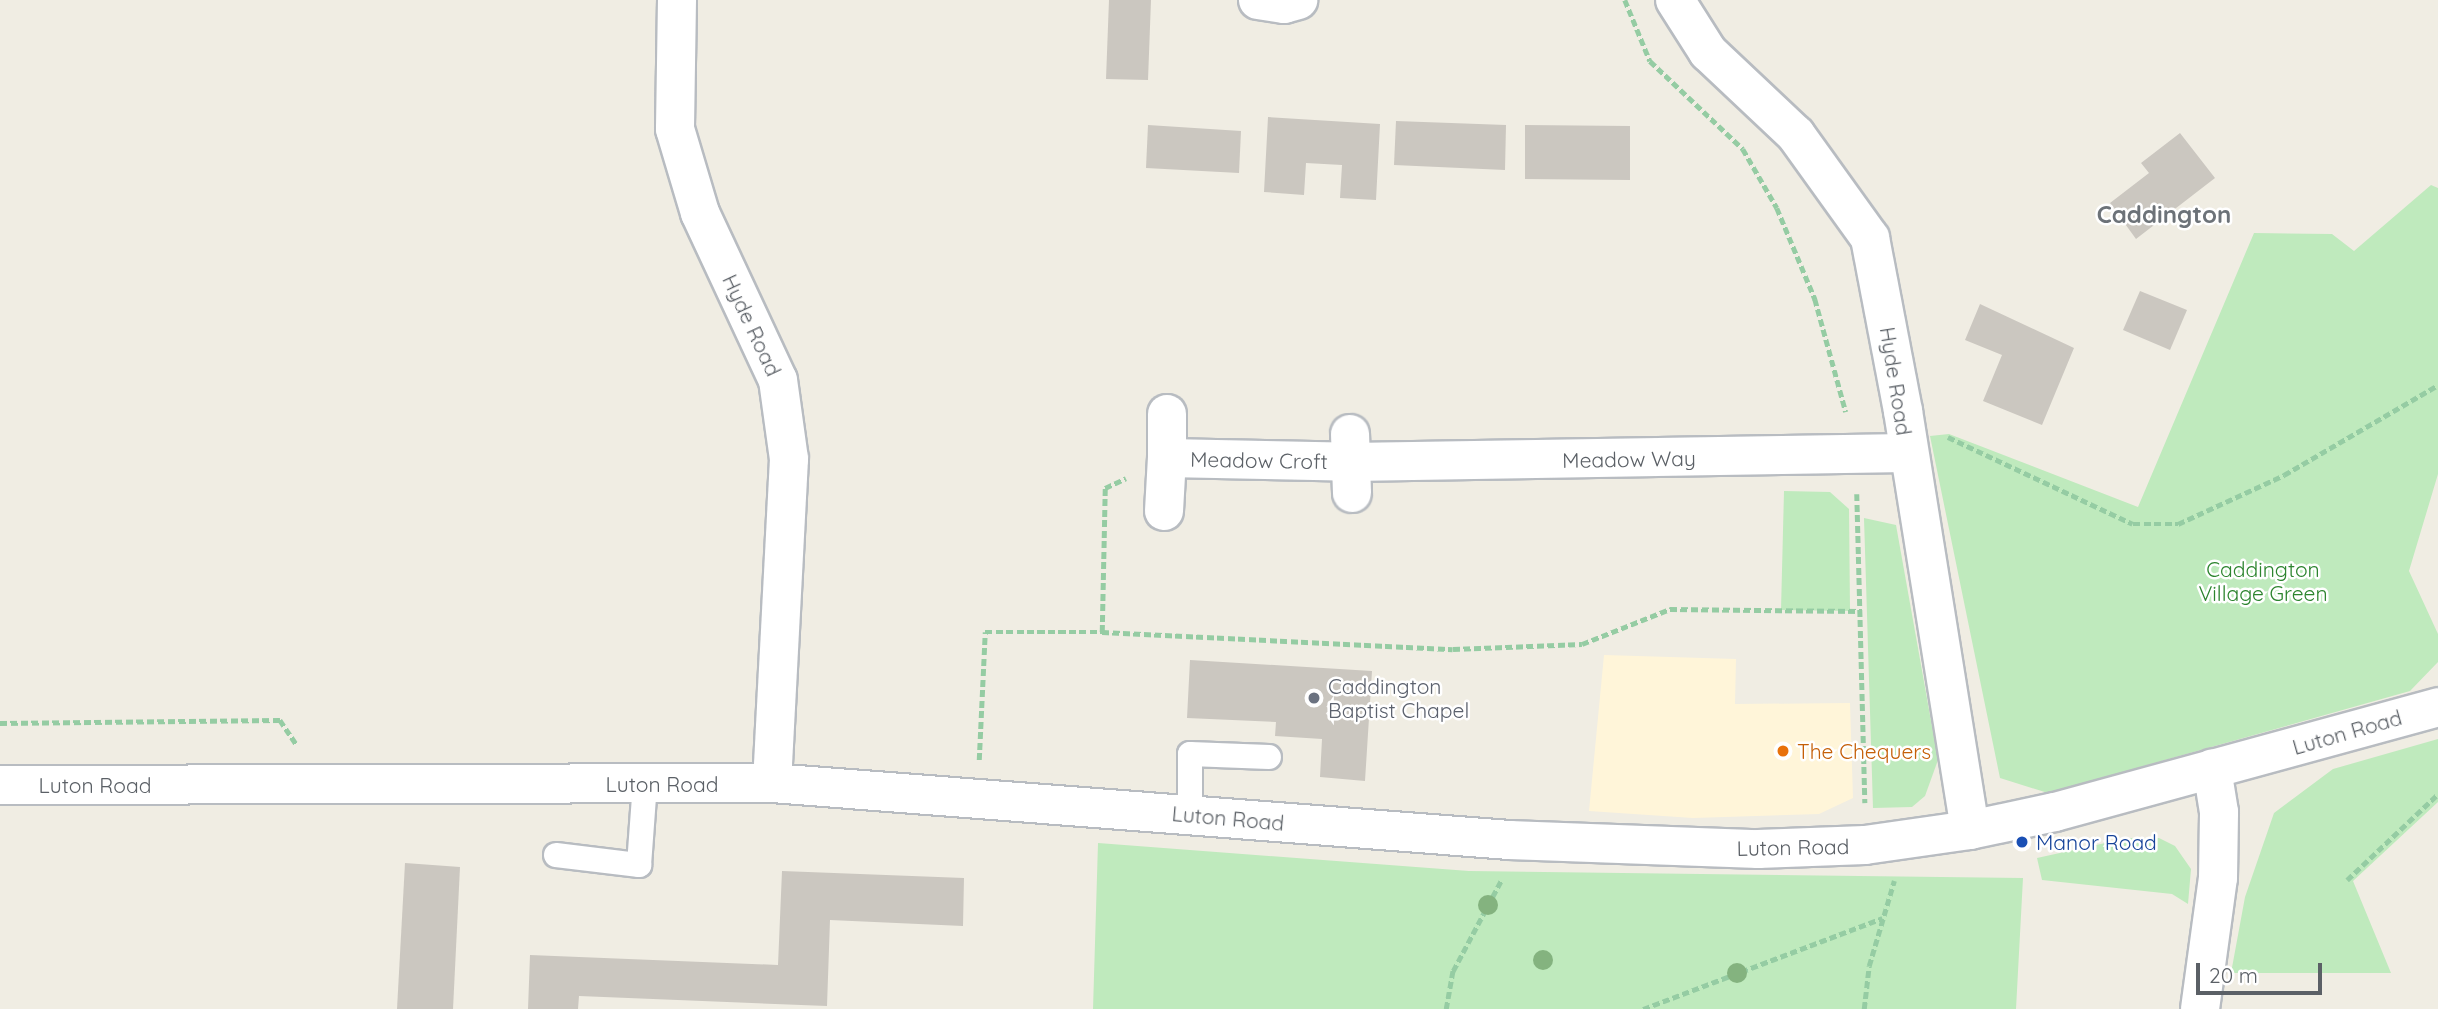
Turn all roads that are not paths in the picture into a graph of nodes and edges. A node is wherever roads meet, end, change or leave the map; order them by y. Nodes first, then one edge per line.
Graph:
1 (677, 0) edge
2 (1258, 0) edge
3 (1298, 0) edge
4 (1675, 0) edge
5 (1167, 414) dead end
6 (1907, 453) junction
7 (1167, 458) junction
8 (1351, 463) joint
9 (1164, 511) dead end
10 (2438, 707) edge
11 (1269, 757) dead end
12 (2211, 769) junction
13 (772, 783) junction
14 (645, 784) junction
15 (0, 785) edge
16 (1190, 815) junction
17 (1970, 830) junction
18 (556, 855) dead end
19 (2200, 1009) edge

1 - 13 street, Hyde Road
2 - 3 street
4 - 6 street, Hyde Road
5 - 7 street, Meadow Croft
6 - 8 street, Meadow Way
6 - 17 street, Hyde Road
7 - 8 street, Meadow Croft
7 - 9 street, Meadow Croft
10 - 12 street, Luton Road
11 - 16 lane
12 - 17 street, Luton Road
12 - 19 street
13 - 14 street, Luton Road
13 - 16 street, Luton Road
14 - 15 street, Luton Road
14 - 18 lane
16 - 17 street, Luton Road

